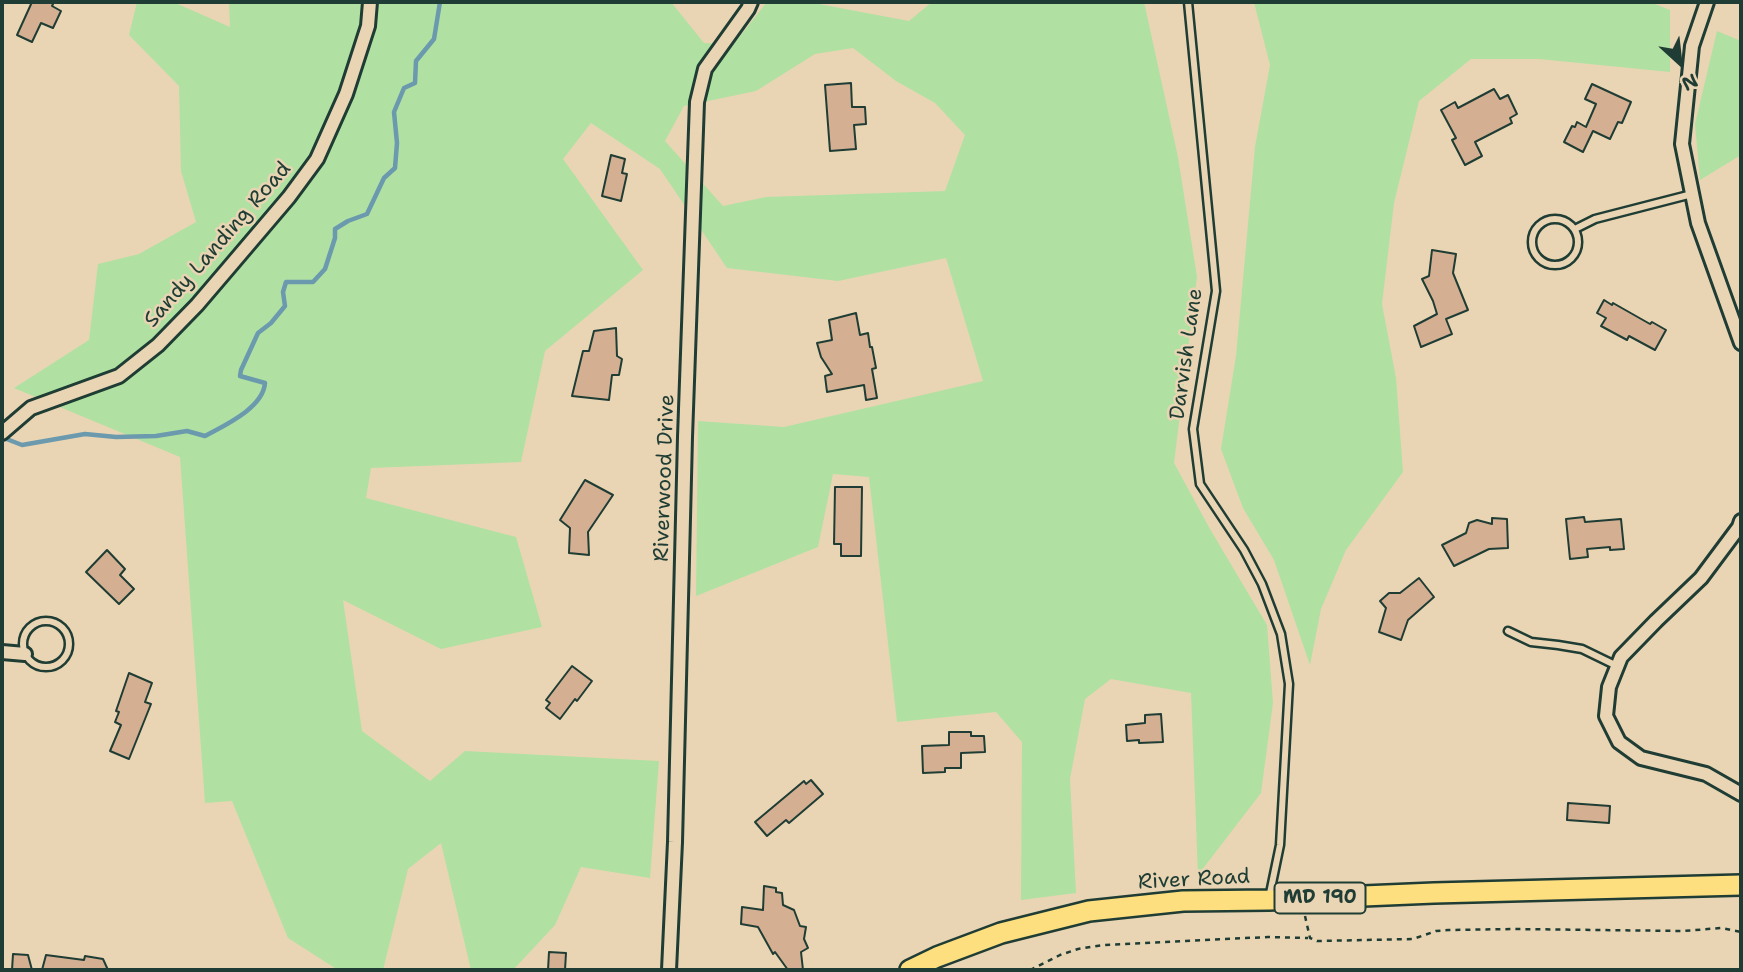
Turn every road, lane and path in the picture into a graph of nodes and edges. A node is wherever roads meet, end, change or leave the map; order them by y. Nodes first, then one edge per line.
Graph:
1 (370, 2) edge
2 (751, 2) edge
3 (1188, 2) edge
4 (1707, 2) edge
5 (1692, 194) junction
6 (1575, 229) junction
7 (1741, 343) edge
8 (2, 433) edge
9 (1741, 522) edge
10 (1508, 631) dead end
11 (2, 652) edge
12 (25, 654) junction
13 (1617, 666) junction
14 (1741, 794) edge
15 (1741, 885) edge
16 (1304, 898) junction
17 (1269, 900) junction
18 (1741, 932) edge
19 (1310, 938) junction
20 (669, 970) edge
21 (910, 970) edge
22 (1030, 970) edge

1 - 8 street, Sandy Landing Road
2 - 20 street, Riverwood Drive
3 - 17 lane, Darvish Lane
4 - 5 street
5 - 6 lane
5 - 7 street
6 - 6 lane
9 - 13 street
10 - 13 lane
11 - 12 street
12 - 12 lane
13 - 14 street
15 - 16 main road, River Road / MD 190
16 - 17 main road, River Road / MD 190
16 - 19 path
17 - 21 main road, River Road / MD 190
18 - 19 path
19 - 22 path

